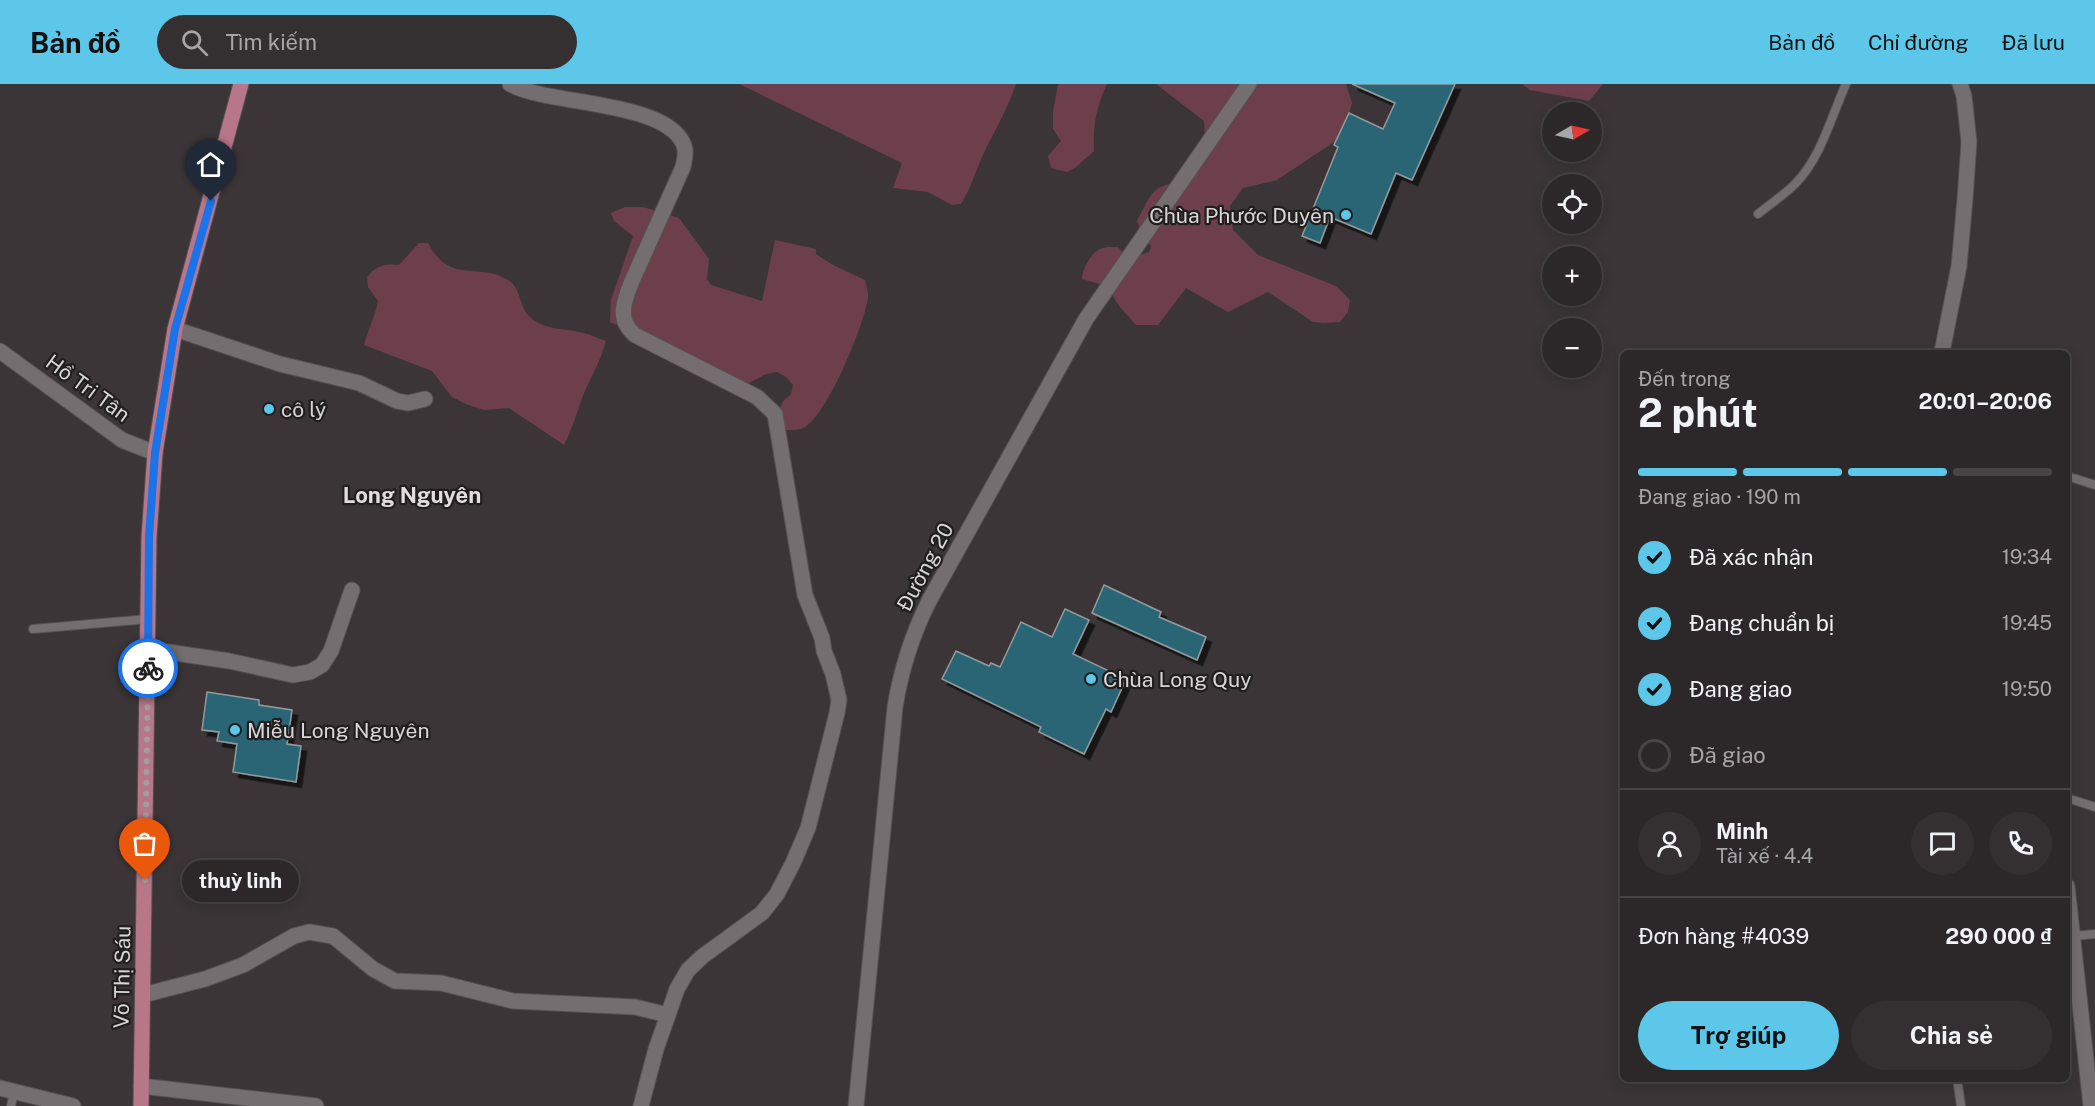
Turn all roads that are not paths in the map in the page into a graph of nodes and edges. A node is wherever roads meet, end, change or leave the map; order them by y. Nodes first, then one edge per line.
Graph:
1 (241, 84) edge
2 (510, 84) edge
3 (1249, 84) edge
4 (1846, 84) edge
5 (1960, 84) edge
6 (1758, 214) dead end
7 (175, 329) junction
8 (1942, 350) edge
9 (0, 351) edge
10 (425, 399) dead end
11 (155, 453) junction
12 (2070, 477) edge
13 (2095, 485) edge
14 (352, 590) dead end
15 (148, 619) junction
16 (33, 629) dead end
17 (148, 649) junction
18 (2070, 799) edge
19 (2095, 807) edge
20 (2070, 911) edge
21 (2095, 934) edge
22 (2073, 936) junction
23 (143, 995) junction
24 (668, 1015) junction
25 (1958, 1082) edge
26 (141, 1086) junction
27 (8, 1095) edge
28 (74, 1106) edge
29 (141, 1106) edge
30 (316, 1106) edge
31 (641, 1106) edge
32 (856, 1106) edge
33 (1961, 1106) edge
34 (2091, 1106) edge

1 - 7 main road, Võ Thị Sáu
2 - 24 street
3 - 32 street, Đường 20
4 - 6 lane
5 - 8 street
7 - 10 street
7 - 11 main road, Võ Thị Sáu
9 - 11 street, Hồ Tri Tân
11 - 15 main road, Võ Thị Sáu
12 - 13 lane
14 - 17 street
15 - 16 lane
15 - 17 main road, Võ Thị Sáu
17 - 23 main road, Võ Thị Sáu
18 - 19 lane
20 - 22 street
21 - 22 lane
22 - 34 street
23 - 24 street
23 - 26 main road, Võ Thị Sáu
24 - 31 street
25 - 33 lane
26 - 29 main road, Võ Thị Sáu
26 - 30 street
27 - 28 street

